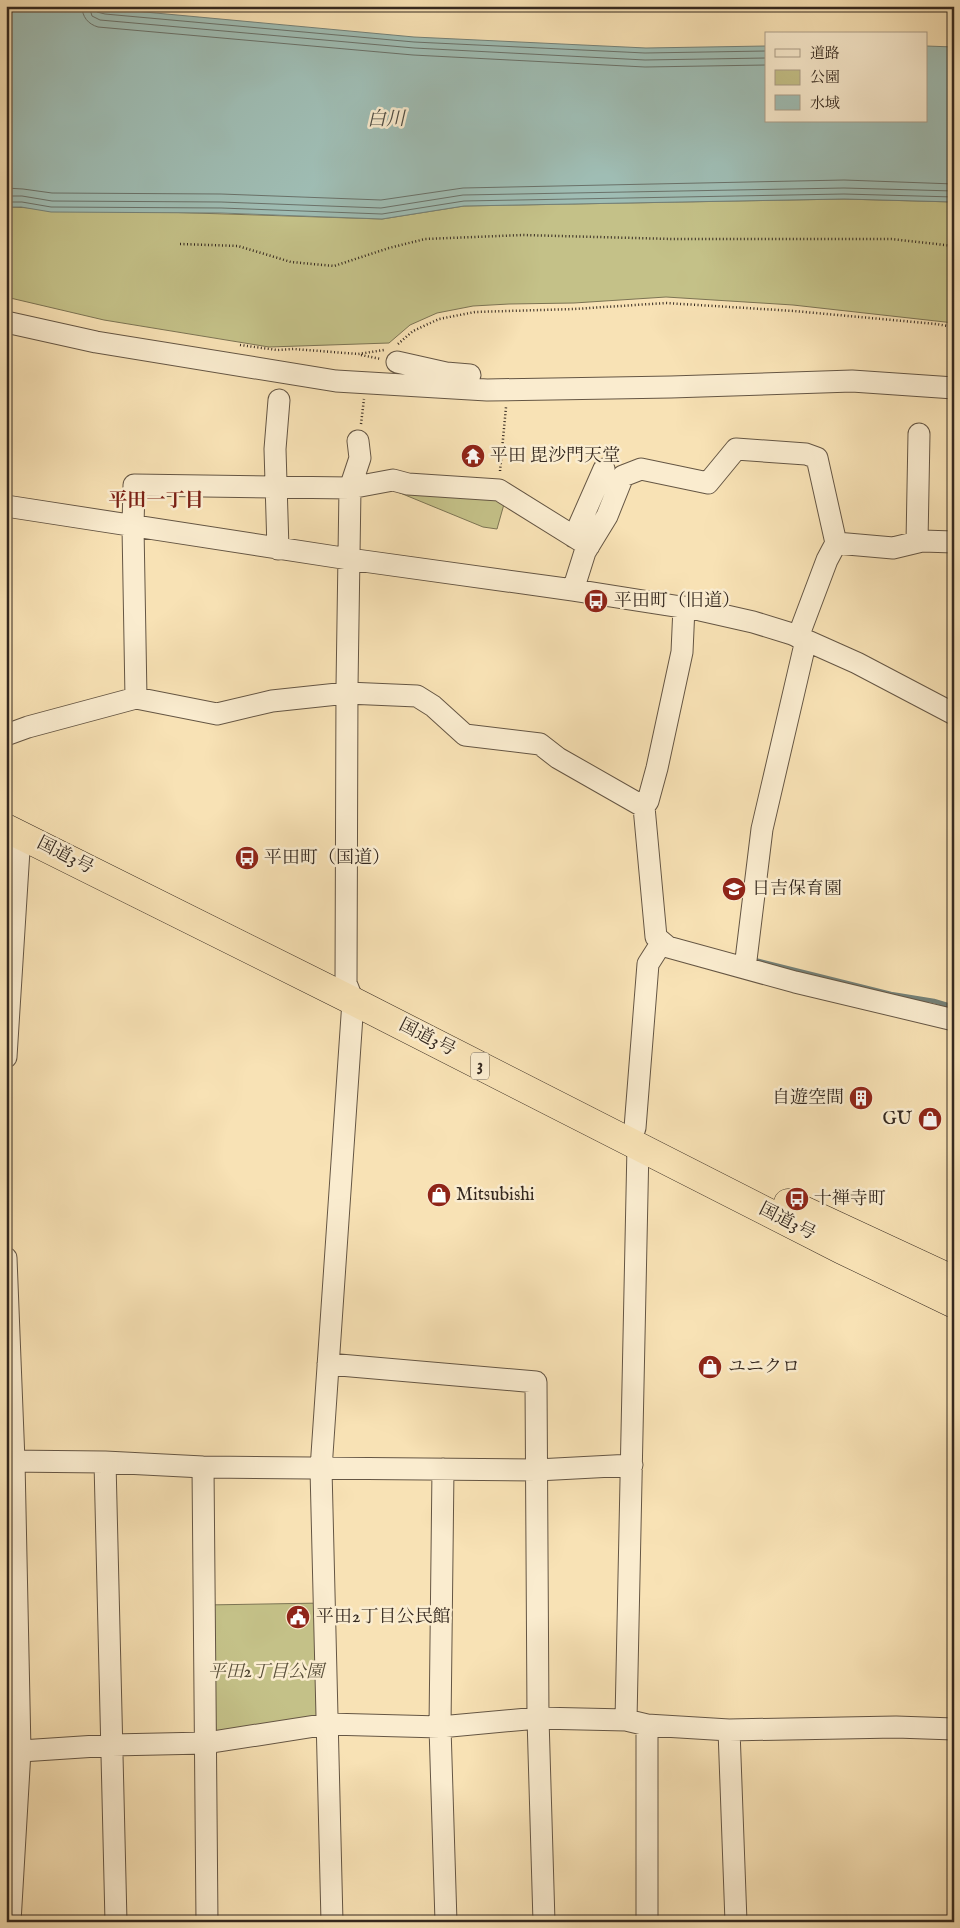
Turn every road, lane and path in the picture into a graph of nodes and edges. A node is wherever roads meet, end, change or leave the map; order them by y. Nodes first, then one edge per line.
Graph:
1 (180, 244) dead end
2 (954, 246) edge
3 (6, 322) edge
4 (954, 327) edge
5 (231, 344) dead end
6 (392, 353) junction
7 (954, 388) edge
8 (508, 390) junction
9 (279, 400) dead end
10 (364, 400) dead end
11 (918, 434) dead end
12 (358, 441) joint
13 (604, 468) dead end
14 (276, 488) junction
15 (350, 488) junction
16 (499, 490) junction
17 (6, 506) edge
18 (133, 527) junction
19 (582, 542) junction
20 (917, 542) junction
21 (954, 542) edge
22 (836, 543) junction
23 (278, 549) junction
24 (349, 559) junction
25 (573, 590) junction
26 (684, 607) junction
27 (802, 639) junction
28 (347, 693) junction
29 (136, 698) junction
30 (954, 714) edge
31 (6, 735) edge
32 (644, 807) junction
33 (11, 825) edge
34 (662, 942) junction
35 (745, 968) junction
36 (350, 992) junction
37 (954, 1020) edge
38 (6, 1058) edge
39 (636, 1137) junction
40 (6, 1258) edge
41 (954, 1280) edge
42 (954, 1304) edge
43 (328, 1364) junction
44 (10, 1461) edge
45 (105, 1462) junction
46 (632, 1465) junction
47 (203, 1467) junction
48 (321, 1468) junction
49 (443, 1469) junction
50 (537, 1470) junction
51 (538, 1718) junction
52 (626, 1720) junction
53 (328, 1724) junction
54 (647, 1725) junction
55 (440, 1727) junction
56 (954, 1729) edge
57 (729, 1730) junction
58 (206, 1743) junction
59 (112, 1745) junction
60 (13, 1752) edge
61 (10, 1922) edge
62 (116, 1922) edge
63 (207, 1922) edge
64 (332, 1922) edge
65 (446, 1922) edge
66 (544, 1922) edge
67 (648, 1922) edge
68 (736, 1922) edge

1 - 2 path
3 - 8 street
4 - 6 path
5 - 6 path
6 - 8 street
7 - 8 street
8 - 16 path
9 - 14 street
10 - 12 path
11 - 20 street
12 - 15 street
13 - 19 street
14 - 15 street
14 - 18 street
14 - 23 street
15 - 16 street
15 - 24 street
16 - 19 street
17 - 18 street
18 - 23 street
18 - 29 street
19 - 22 street
19 - 25 street
20 - 21 street
20 - 22 street
22 - 27 street
23 - 24 street
24 - 25 street
24 - 28 street
25 - 26 street
26 - 27 street
26 - 32 street
27 - 30 street
27 - 35 street
28 - 29 street
28 - 32 street
28 - 36 street
29 - 31 street
32 - 34 street
33 - 36 highway, 国道3号 / 3
33 - 38 street
34 - 35 street
34 - 39 street
35 - 37 street
36 - 39 highway, 国道3号 / 3
36 - 43 street
39 - 41 highway, 国道3号 / 3
39 - 42 highway, 国道3号 / 3
39 - 46 street
40 - 44 street
43 - 48 street
43 - 50 street
44 - 45 street
44 - 60 street
45 - 47 street
45 - 59 street
46 - 50 street
46 - 52 street
47 - 48 street
47 - 58 street
48 - 49 street
48 - 53 street
49 - 50 street
49 - 55 street
50 - 51 street
51 - 52 street
51 - 55 street
51 - 66 street
52 - 54 street
53 - 55 street
53 - 58 street
53 - 64 street
54 - 57 street
54 - 67 street
55 - 65 street
56 - 57 street
57 - 68 street
58 - 59 street
58 - 63 street
59 - 60 street
59 - 62 street
60 - 61 street

